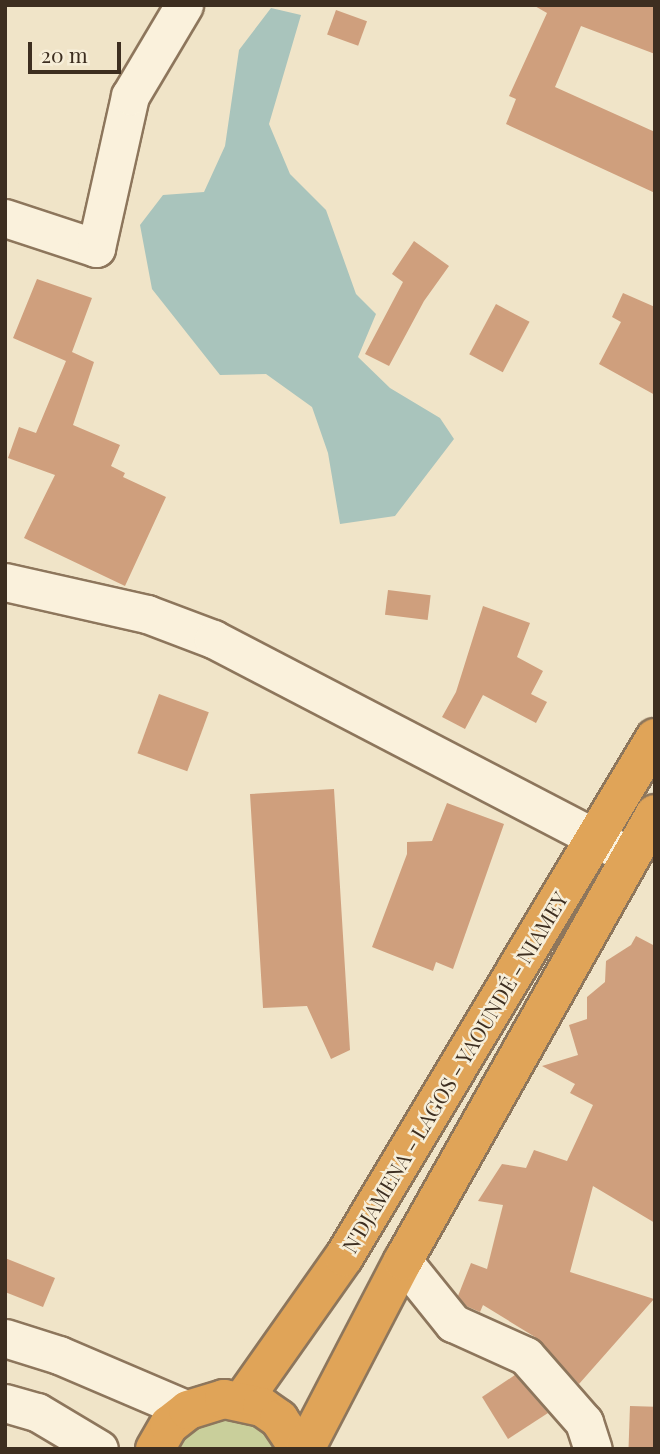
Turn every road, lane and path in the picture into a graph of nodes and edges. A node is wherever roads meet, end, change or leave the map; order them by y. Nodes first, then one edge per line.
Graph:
1 (184, 5) edge
2 (5, 218) edge
3 (5, 582) edge
4 (655, 738) edge
5 (655, 814) edge
6 (593, 838) junction
7 (629, 854) junction
8 (403, 1261) junction
9 (5, 1338) edge
10 (243, 1401) junction
11 (5, 1403) edge
12 (188, 1410) junction
13 (99, 1449) edge
14 (155, 1449) edge
15 (299, 1449) edge
16 (304, 1449) edge
17 (593, 1449) edge

1 - 2 street
3 - 6 street
4 - 6 highway, N'DJAMENA - LAGOS - YAOUNDÉ - NIAMEY
5 - 7 highway, N'DJAMENA - LAGOS - YAOUNDÉ - NIAMEY
6 - 7 street
6 - 10 highway, N'DJAMENA - LAGOS - YAOUNDÉ - NIAMEY
7 - 8 highway, N'DJAMENA - LAGOS - YAOUNDÉ - NIAMEY
8 - 16 highway, N'DJAMENA - LAGOS - YAOUNDÉ - NIAMEY
8 - 17 street
9 - 12 street
10 - 12 highway
10 - 15 highway
11 - 13 street
12 - 14 highway

